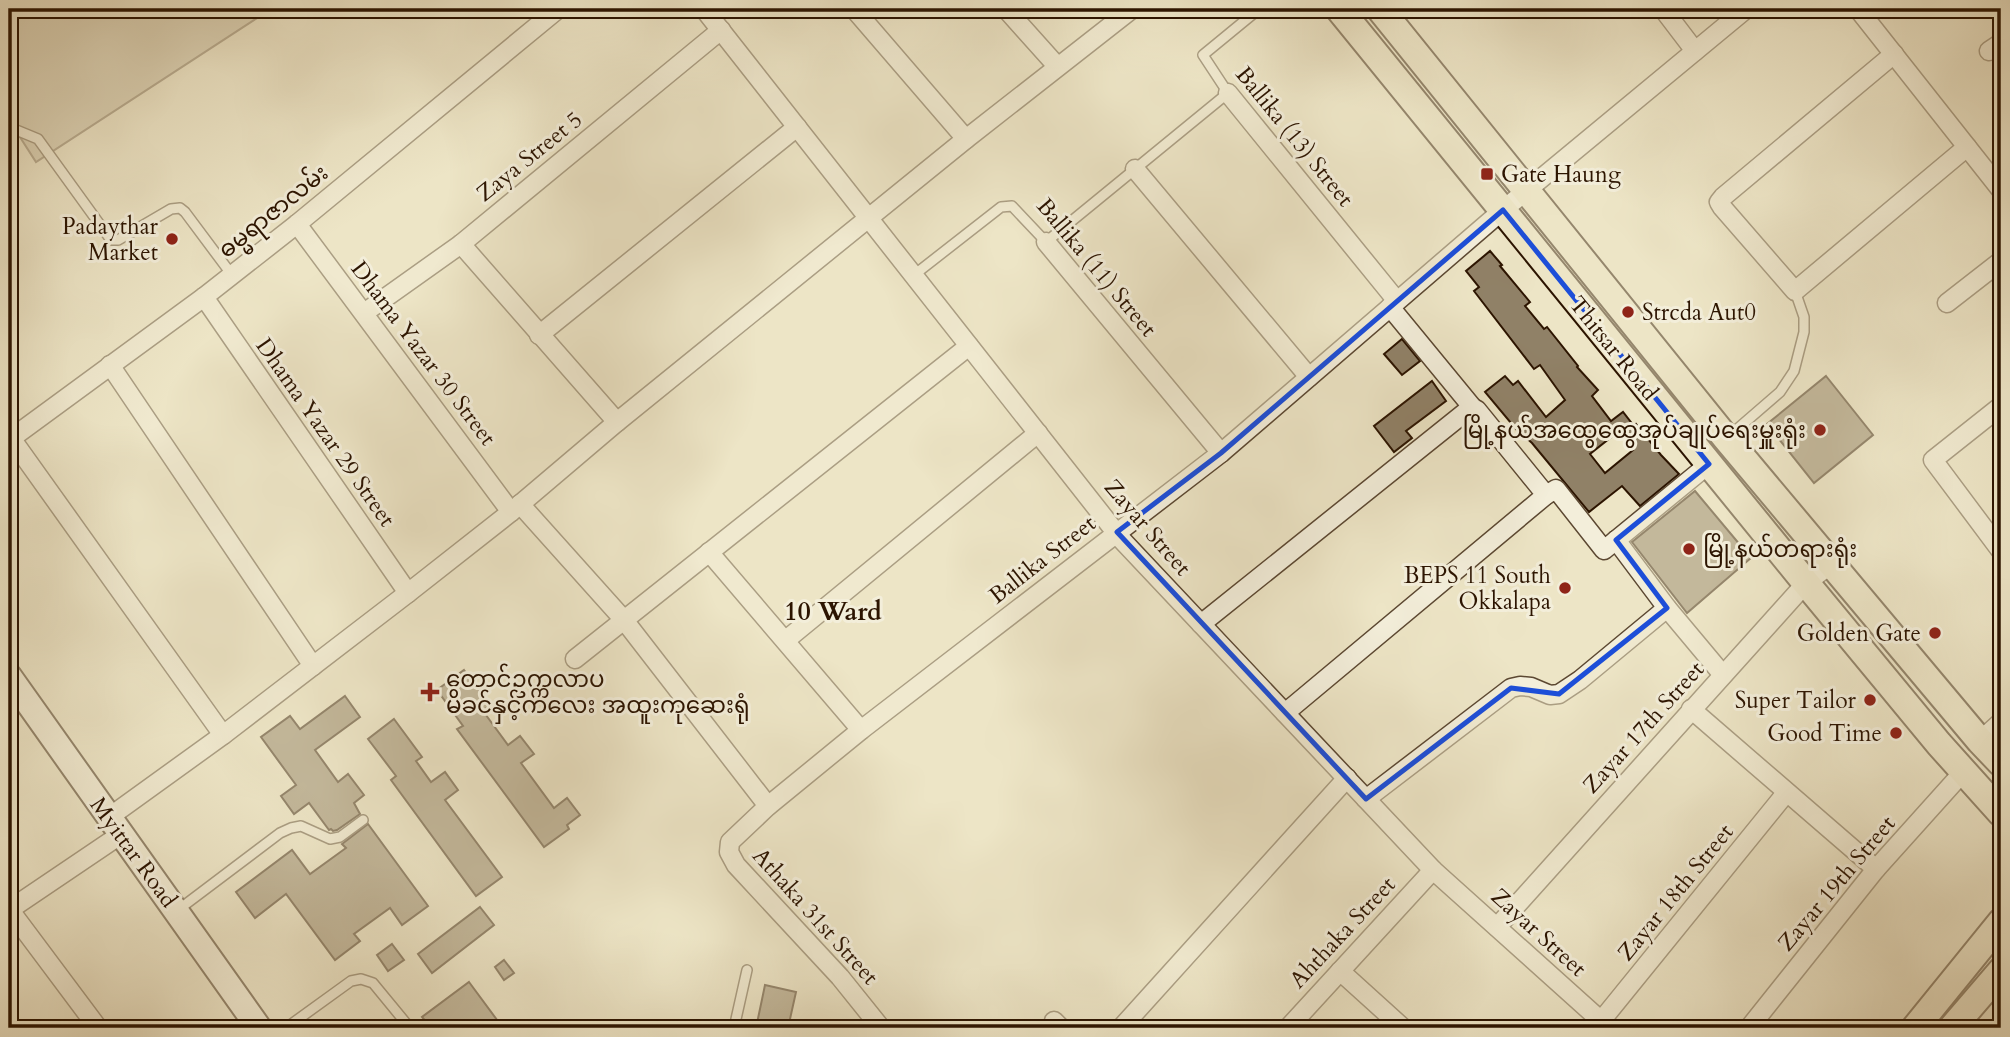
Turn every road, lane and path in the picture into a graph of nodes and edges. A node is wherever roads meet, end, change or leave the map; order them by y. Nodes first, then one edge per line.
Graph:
1 (558, 9) edge
2 (704, 9) edge
3 (854, 9) edge
4 (1006, 9) edge
5 (1132, 9) edge
6 (1259, 9) edge
7 (1339, 9) edge
8 (1380, 9) edge
9 (1663, 9) edge
10 (1746, 9) edge
11 (1858, 9) edge
12 (720, 30) junction
13 (1695, 51) junction
14 (1894, 54) junction
15 (1057, 66) junction
16 (1228, 93) junction
17 (9, 127) edge
18 (797, 127) junction
19 (966, 139) junction
20 (1967, 147) junction
21 (1135, 169) junction
22 (1527, 190) junction
23 (2001, 190) edge
24 (1503, 210) junction
25 (869, 219) junction
26 (297, 224) junction
27 (1046, 242) junction
28 (461, 244) junction
29 (2001, 261) edge
30 (232, 275) junction
31 (914, 275) junction
32 (1795, 291) junction
33 (204, 298) junction
34 (1947, 303) dead end
35 (1394, 304) junction
36 (364, 313) junction
37 (539, 334) junction
38 (969, 346) junction
39 (110, 366) junction
40 (1309, 377) junction
41 (2001, 406) edge
42 (1473, 408) junction
43 (617, 422) junction
44 (1038, 433) junction
45 (1726, 438) junction
46 (10, 439) edge
47 (1221, 453) junction
48 (1709, 464) junction
49 (1759, 478) junction
50 (1546, 495) junction
51 (1736, 498) junction
52 (516, 508) junction
53 (1117, 532) junction
54 (1616, 540) junction
55 (2001, 551) edge
56 (709, 552) junction
57 (1831, 564) junction
58 (1806, 583) junction
59 (408, 593) junction
60 (1667, 608) junction
61 (624, 620) junction
62 (1201, 624) junction
63 (786, 640) junction
64 (575, 659) dead end
65 (313, 666) junction
66 (1723, 675) junction
67 (9, 676) edge
68 (1691, 709) junction
69 (1285, 712) junction
70 (2001, 722) edge
71 (861, 730) junction
72 (223, 735) junction
73 (1980, 741) junction
74 (2001, 763) edge
75 (1964, 771) junction
76 (1347, 778) junction
77 (1786, 793) junction
78 (1366, 799) junction
79 (768, 806) junction
80 (2001, 813) edge
81 (363, 821) dead end
82 (114, 826) junction
83 (1876, 869) junction
84 (1433, 870) junction
85 (9, 909) edge
86 (176, 911) junction
87 (2001, 922) edge
88 (1497, 927) junction
89 (747, 970) dead end
90 (1340, 971) junction
91 (2001, 971) edge
92 (1605, 1025) edge
93 (98, 1028) edge
94 (258, 1028) edge
95 (286, 1028) edge
96 (410, 1028) edge
97 (734, 1028) edge
98 (881, 1028) edge
99 (1121, 1028) edge
100 (1287, 1028) edge
101 (1403, 1028) edge
102 (1749, 1028) edge
103 (1915, 1028) edge
104 (1952, 1028) edge

1 - 26 street, ဓမ္မရာဇာလမ်း
2 - 12 street, Zayar Street
3 - 19 street
4 - 15 street
5 - 15 street
6 - 16 lane, Ballika (13) Street
7 - 24 main road, Thitsar Road
8 - 22 main road, Thitsar Road
9 - 13 street
10 - 13 street, Ballika Street
11 - 14 street
12 - 18 street, Zayar Street
12 - 28 street, Zaya Street 5
13 - 22 street, Ballika Street
14 - 20 street
14 - 32 street
15 - 19 street
16 - 21 lane
16 - 35 street, Ballika (13) Street
17 - 30 lane
18 - 25 street, Zayar Street
18 - 37 street
19 - 25 street
20 - 23 street
20 - 32 street
21 - 27 lane
21 - 40 street
22 - 24 street, Ballika Street
22 - 45 main road, Thitsar Road
24 - 35 street, Ballika Street
24 - 48 main road, Thitsar Road
25 - 31 street, Zayar Street
25 - 43 street
26 - 30 street, ဓမ္မရာဇာလမ်း
26 - 36 street, Dhama Yazar 30 Street
27 - 31 lane, Ballika (11) Street
27 - 47 street, Ballika (11) Street
28 - 36 street, Zaya Street 5
28 - 37 street
29 - 34 street
30 - 33 street, ဓမ္မရာဇာလမ်း
31 - 38 street, Zayar Street
32 - 45 lane
33 - 39 street, ဓမ္မရာဇာလမ်း
33 - 59 street, Dhama Yazar 29 Street
35 - 40 street, Ballika Street
35 - 42 street, Ballika (13) Street
36 - 52 street, Dhama Yazar 30 Street
37 - 43 street
38 - 44 street, Zayar Street
38 - 56 street
39 - 46 street, ဓမ္မရာဇာလမ်း
39 - 65 street
40 - 47 street, Ballika Street
41 - 55 street
42 - 50 street, Ballika (13) Street
42 - 62 street
43 - 52 street
44 - 53 street, Zayar Street
44 - 63 street
45 - 49 main road, Thitsar Road
46 - 72 street
47 - 53 street, Ballika Street
48 - 51 main road, Thitsar Road
48 - 54 street
49 - 51 main road
49 - 57 main road, Thitsar Road
50 - 54 street
50 - 69 street
51 - 58 main road, Thitsar Road
52 - 59 street
52 - 61 street, Dhama Yazar 30 Street
53 - 62 street, Zayar Street
53 - 71 street, Ballika Street
54 - 60 street
56 - 61 street
56 - 63 street
57 - 58 street, Zayar 17th Street
57 - 73 main road, Thitsar Road
58 - 66 street, Zayar 17th Street
58 - 75 main road, Thitsar Road
59 - 65 street
60 - 66 street
60 - 78 street
61 - 64 street
61 - 79 street, Dhama Yazar 30 Street
62 - 69 street, Zayar Street
63 - 71 street
65 - 72 street
66 - 68 street, Zayar 17th Street
67 - 82 main road, Myittar Road
68 - 77 street
68 - 88 street, Zayar 17th Street
69 - 76 street, Zayar Street
70 - 73 street
71 - 79 street, Ballika Street
72 - 82 street
73 - 74 main road, Thitsar Road
75 - 80 main road, Thitsar Road
75 - 83 street, Zayar 19th Street
76 - 78 street, Zayar Street
76 - 99 street
77 - 83 street
77 - 92 street, Zayar 18th Street
78 - 84 street, Zayar Street
79 - 98 street, Athaka 31st Street
81 - 86 lane
82 - 85 street
82 - 86 main road, Myittar Road
83 - 102 street, Zayar 19th Street
84 - 88 street, Zayar Street
84 - 90 street, Ahthaka Street
85 - 93 street
86 - 94 main road, Myittar Road
87 - 103 main road
88 - 92 street, Zayar Street
89 - 97 lane
90 - 100 street, Ahthaka Street
90 - 101 street
91 - 104 main road
95 - 96 lane

